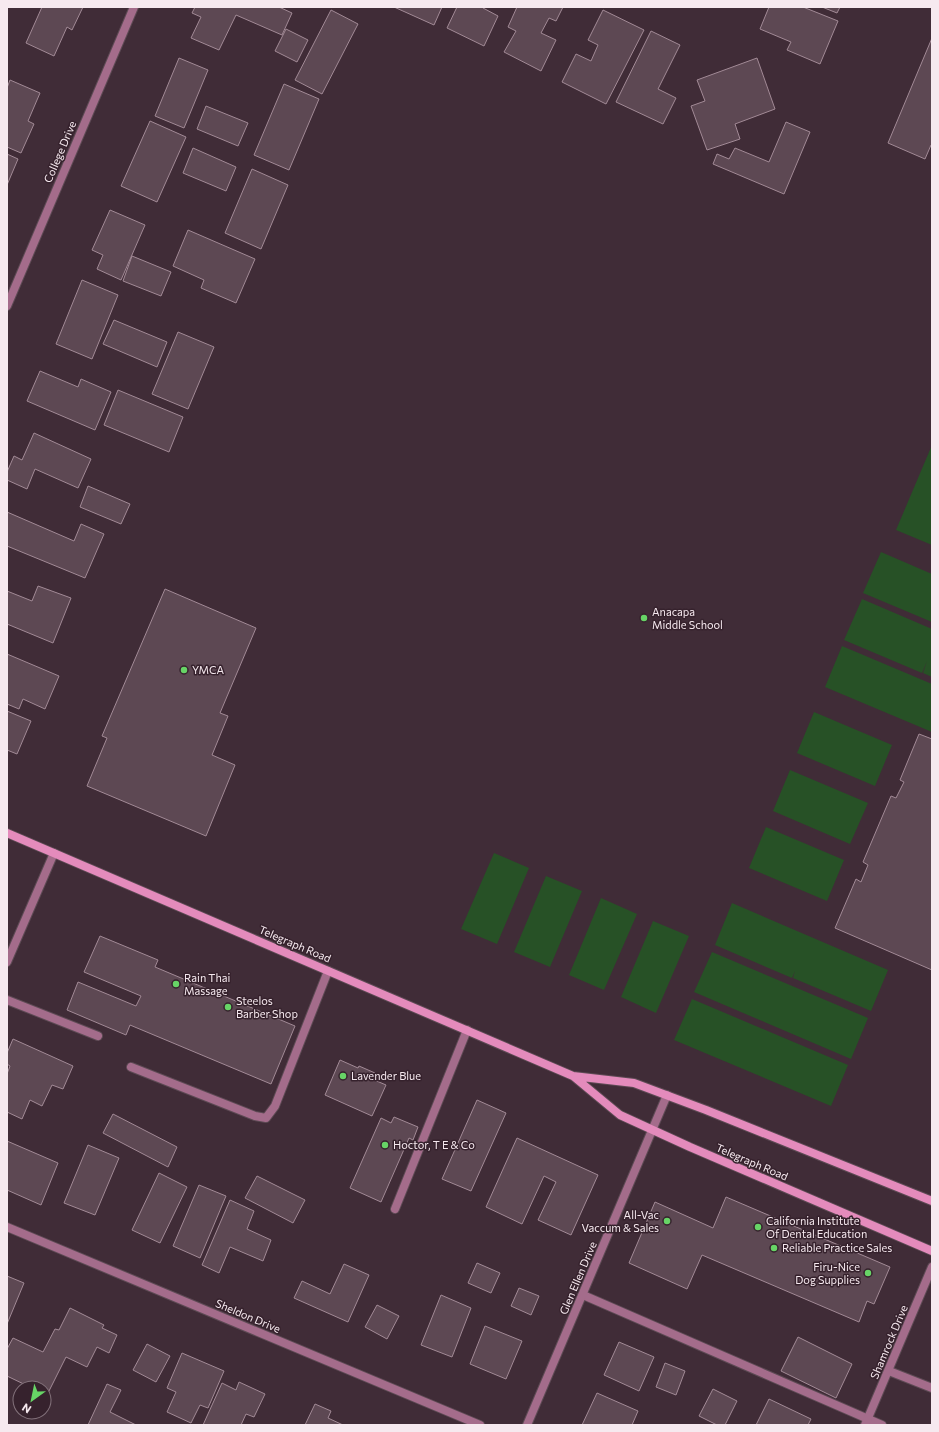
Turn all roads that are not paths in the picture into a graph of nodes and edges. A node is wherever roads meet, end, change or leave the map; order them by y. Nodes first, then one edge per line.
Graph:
1 (134, 7) edge
2 (7, 306) edge
3 (7, 833) edge
4 (54, 853) junction
5 (7, 962) edge
6 (328, 971) junction
7 (7, 1000) edge
8 (467, 1030) junction
9 (98, 1036) dead end
10 (131, 1067) dead end
11 (573, 1076) junction
12 (667, 1095) junction
13 (653, 1130) junction
14 (932, 1201) edge
15 (396, 1209) dead end
16 (7, 1227) edge
17 (932, 1251) edge
18 (932, 1267) edge
19 (583, 1295) junction
20 (889, 1370) junction
21 (932, 1388) edge
22 (866, 1422) edge
23 (480, 1425) edge
24 (528, 1425) edge
25 (882, 1425) edge

1 - 2 street, College Drive
3 - 4 main road, Telegraph Road
4 - 5 street
4 - 6 main road, Telegraph Road
6 - 8 main road, Telegraph Road
6 - 10 street
7 - 9 street
8 - 11 main road, Telegraph Road
8 - 15 street
11 - 12 main road, Telegraph Road
11 - 13 main road, Telegraph Road
12 - 13 street, Glen Ellen Drive
12 - 14 main road, Telegraph Road
13 - 17 main road, Telegraph Road
13 - 19 street, Glen Ellen Drive
16 - 23 street, Sheldon Drive
18 - 20 street, Shamrock Drive
19 - 22 street
19 - 24 street, Glen Ellen Drive
20 - 21 street
20 - 22 street, Shamrock Drive
22 - 25 street

